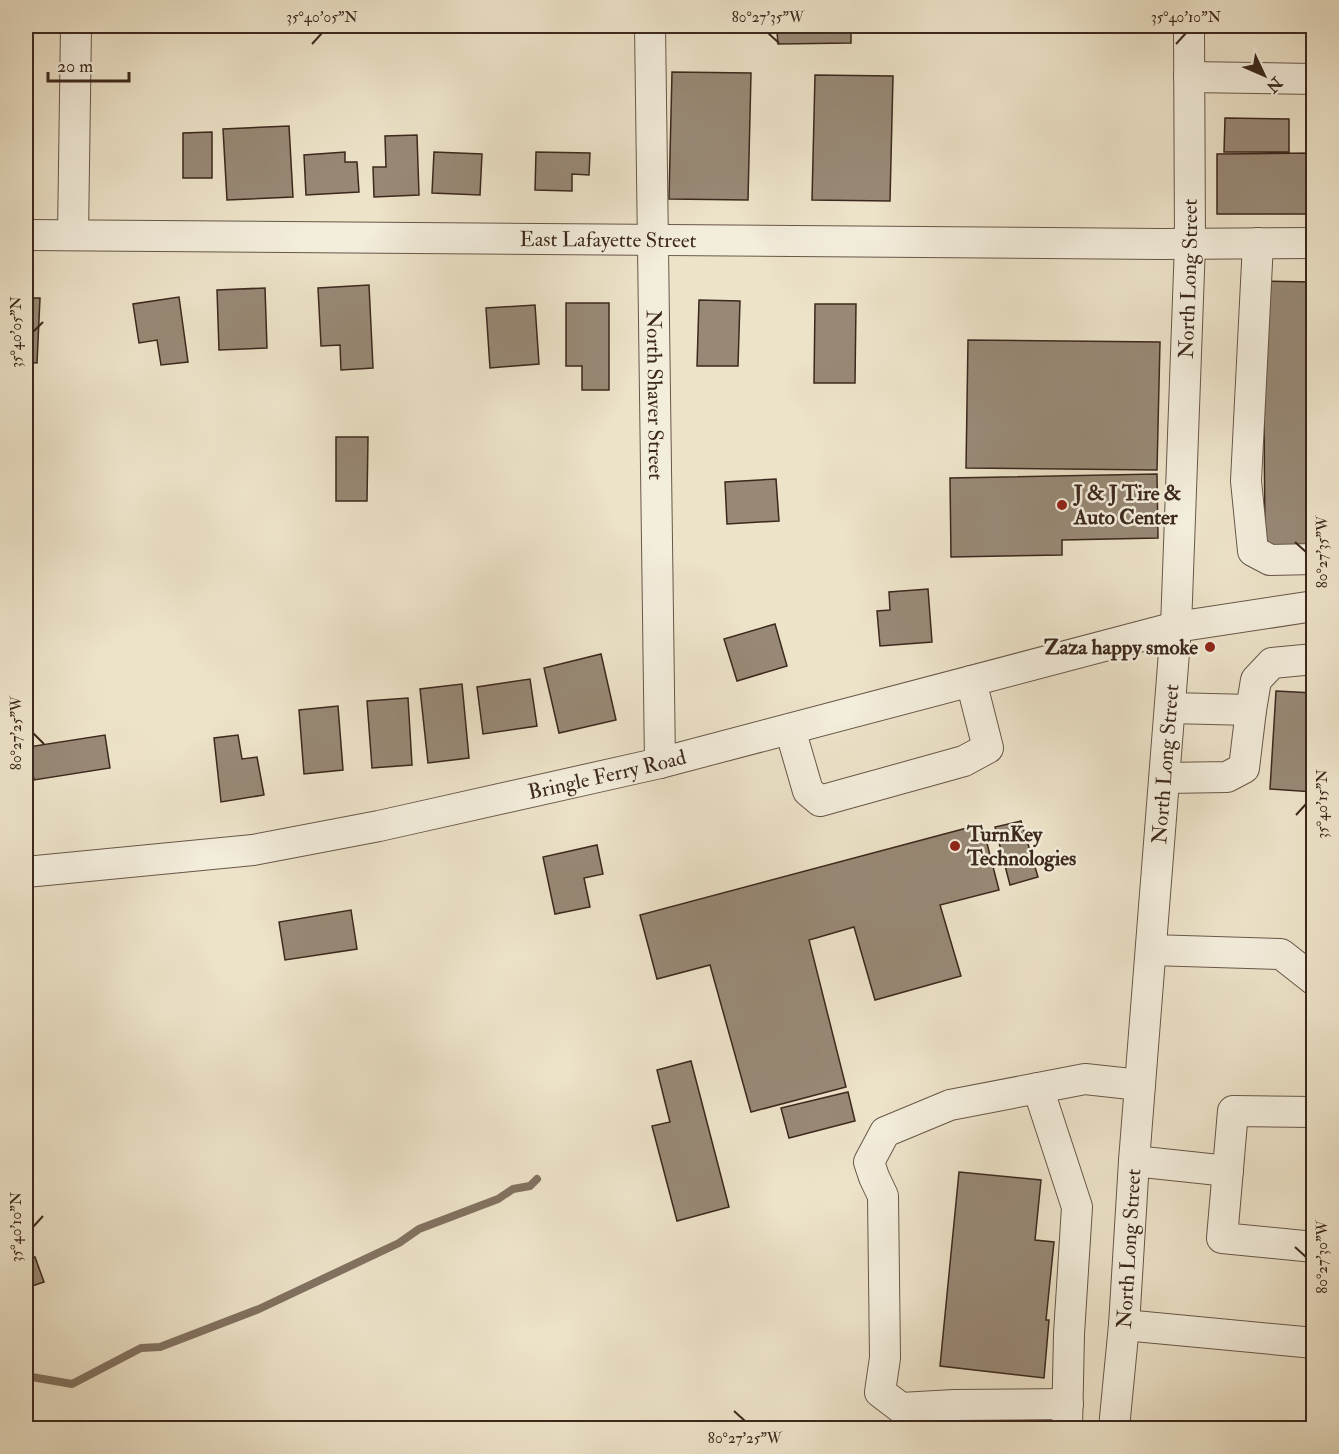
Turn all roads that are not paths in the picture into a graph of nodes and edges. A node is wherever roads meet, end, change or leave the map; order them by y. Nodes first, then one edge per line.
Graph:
1 (75, 26) edge
2 (650, 26) edge
3 (1189, 26) edge
4 (1189, 77) junction
5 (1314, 79) edge
6 (26, 235) edge
7 (73, 235) junction
8 (653, 240) junction
9 (1258, 243) junction
10 (1314, 243) edge
11 (1190, 244) junction
12 (1314, 559) edge
13 (1314, 606) edge
14 (1271, 612) junction
15 (1176, 627) junction
16 (1314, 659) edge
17 (1272, 663) junction
18 (971, 681) junction
19 (1170, 708) junction
20 (1251, 710) junction
21 (790, 729) junction
22 (660, 764) junction
23 (1164, 778) junction
24 (26, 872) edge
25 (1151, 950) junction
26 (1314, 980) edge
27 (1140, 1084) junction
28 (1038, 1088) junction
29 (1314, 1112) edge
30 (1134, 1161) junction
31 (1228, 1171) junction
32 (1314, 1247) edge
33 (1124, 1324) junction
34 (1314, 1342) edge
35 (1068, 1416) edge
36 (1114, 1428) edge

1 - 7 street
2 - 8 street, North Shaver Street
3 - 4 street, North Long Street
4 - 5 street
4 - 11 street, North Long Street
6 - 7 street, East Lafayette Street
7 - 8 street, East Lafayette Street
8 - 11 street, East Lafayette Street
8 - 22 street, North Shaver Street
9 - 10 street, East Lafayette Street
9 - 11 street, East Lafayette Street
9 - 12 street
11 - 15 street, North Long Street
13 - 14 street, Bringle Ferry Road
14 - 15 street, Bringle Ferry Road
14 - 17 street
15 - 18 street, Bringle Ferry Road
15 - 19 street, North Long Street
16 - 17 street
17 - 20 street
18 - 21 street, Bringle Ferry Road
18 - 21 street
19 - 20 street
19 - 23 street, North Long Street
20 - 23 street
21 - 22 street, Bringle Ferry Road
22 - 24 street, Bringle Ferry Road
23 - 25 street, North Long Street
25 - 26 street
25 - 27 street, North Long Street
27 - 28 street
27 - 30 street, North Long Street
28 - 35 street
28 - 35 street
29 - 31 street
30 - 31 street
30 - 33 street, North Long Street
31 - 32 street
33 - 34 street
33 - 36 street, North Long Street

